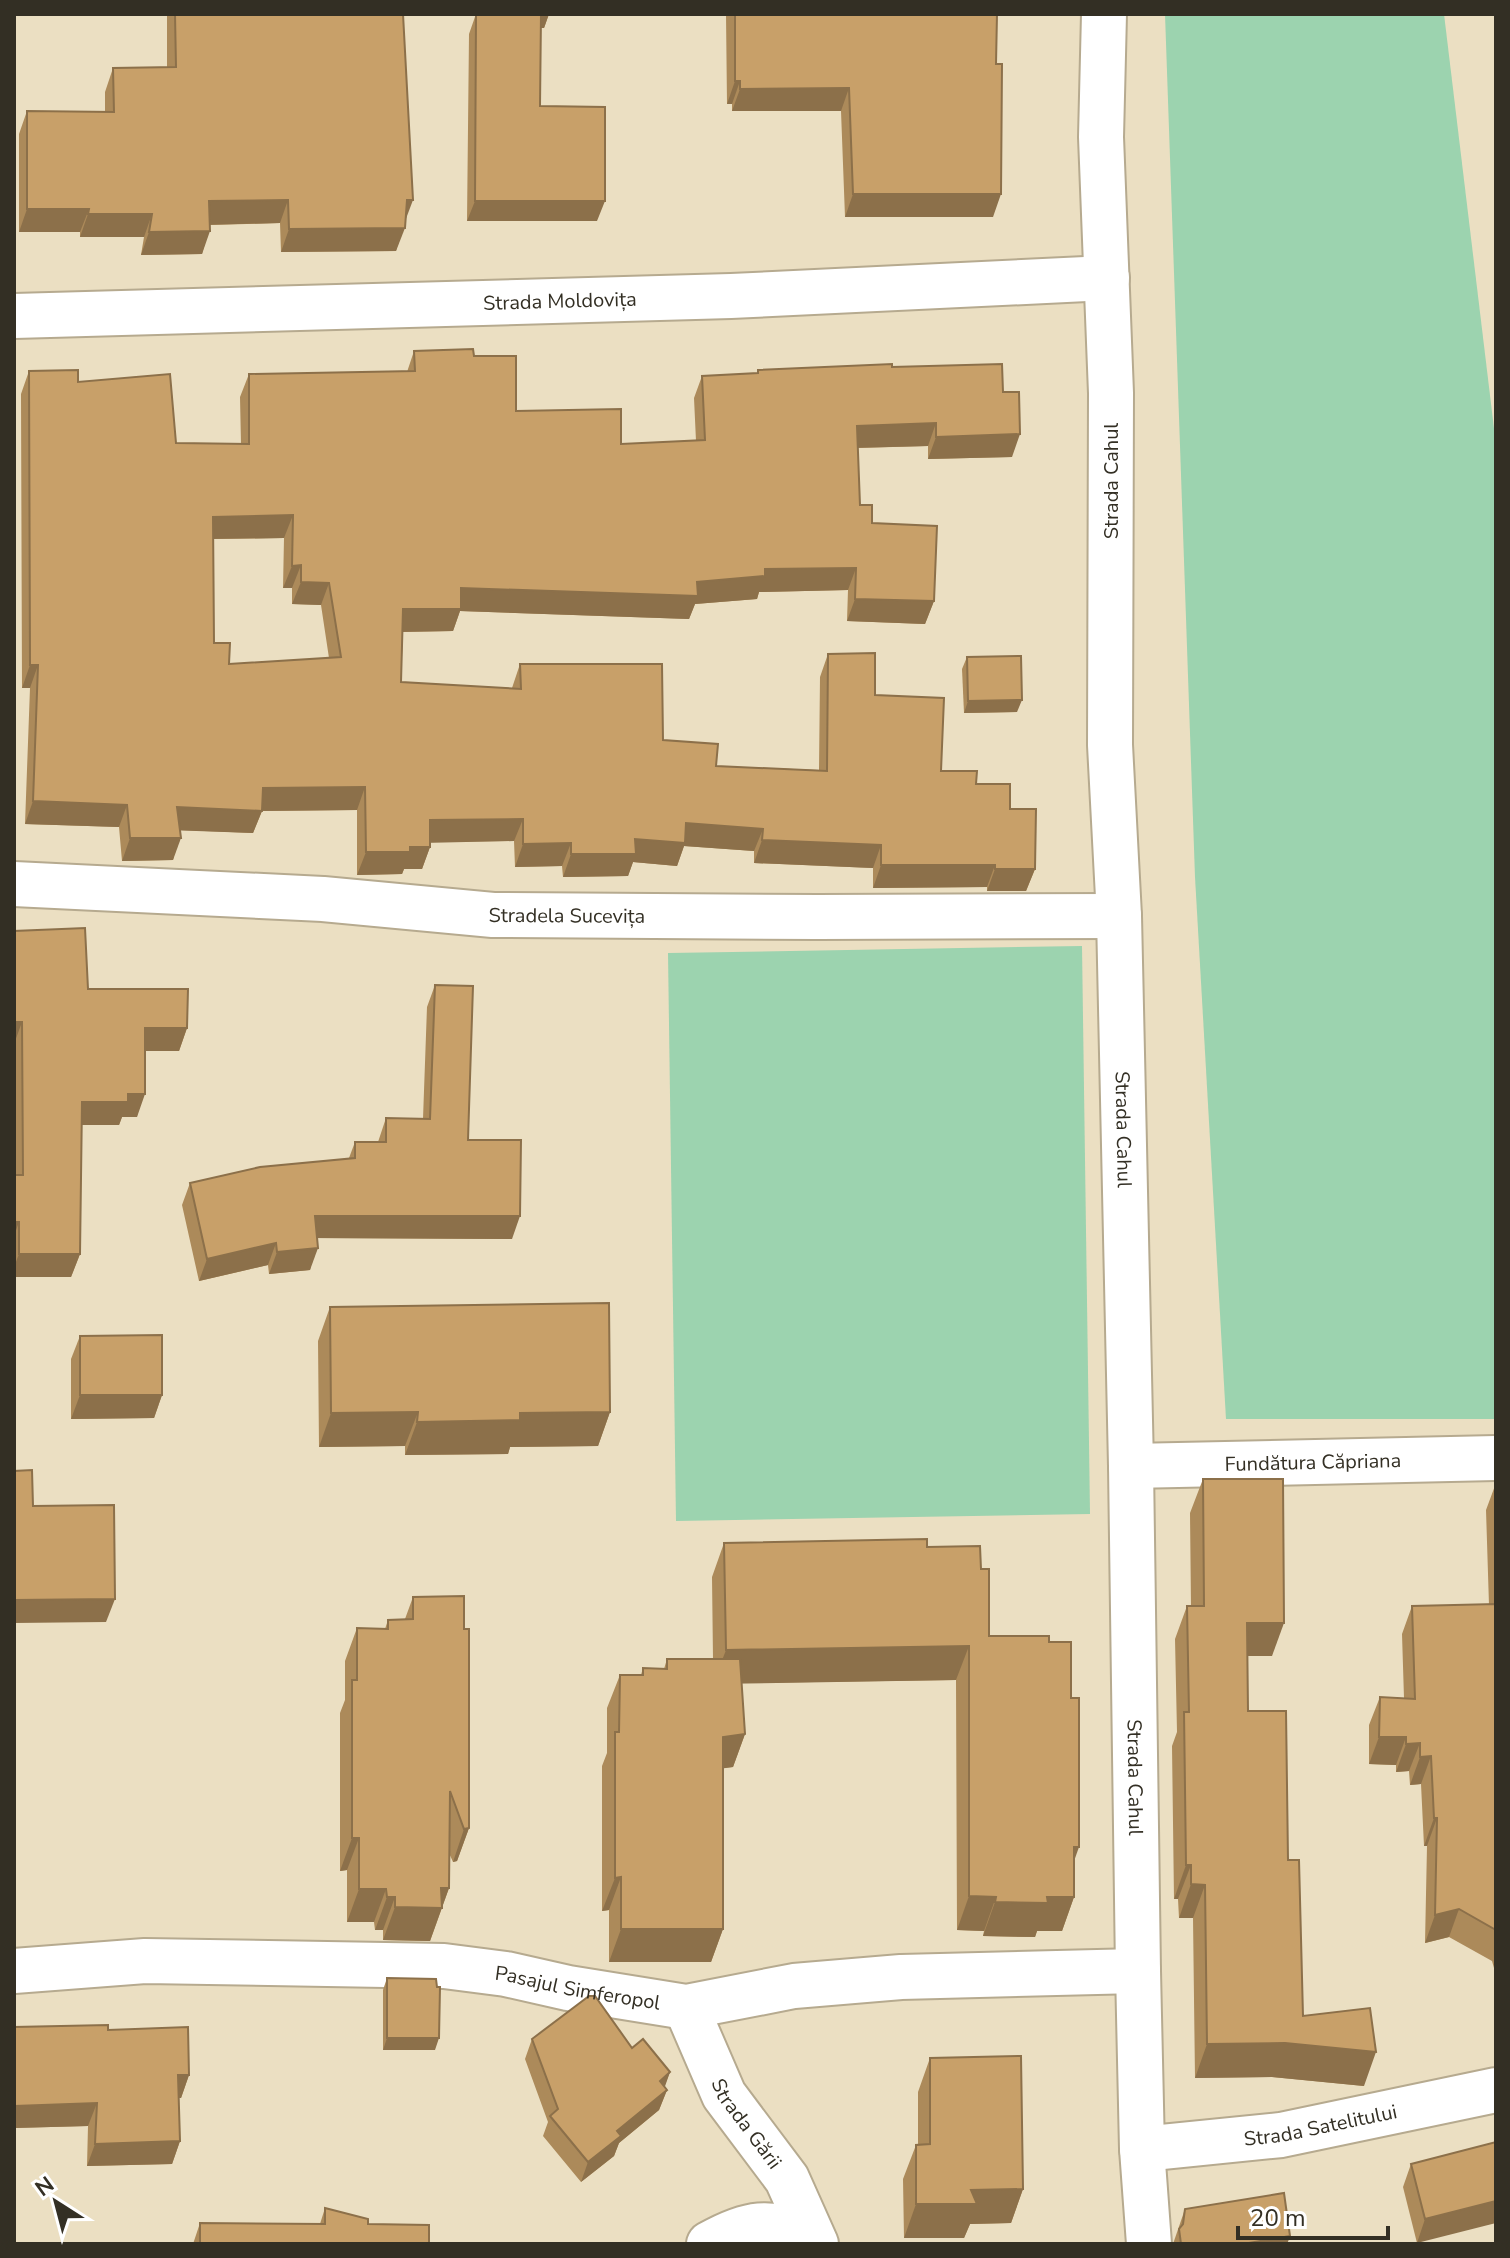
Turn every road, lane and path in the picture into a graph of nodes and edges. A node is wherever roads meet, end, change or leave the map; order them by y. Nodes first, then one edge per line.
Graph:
1 (1104, 14) edge
2 (1107, 278) junction
3 (14, 316) edge
4 (14, 884) edge
5 (1119, 916) junction
6 (1496, 1458) edge
7 (1131, 1466) junction
8 (14, 1971) edge
9 (1138, 1971) junction
10 (686, 2007) junction
11 (1496, 2090) edge
12 (1142, 2149) junction
13 (813, 2240) edge
14 (709, 2244) edge
15 (1149, 2244) edge

1 - 2 street, Strada Cahul
2 - 3 street, Strada Moldovița
2 - 5 street, Strada Cahul
4 - 5 street, Stradela Sucevița
5 - 7 street, Strada Cahul
6 - 7 street, Fundătura Căpriana
7 - 9 street, Strada Cahul
8 - 10 street, Pasajul Simferopol
9 - 10 street, Pasajul Simferopol
9 - 12 street, Strada Cahul
10 - 13 street, Strada Gării
11 - 12 street, Strada Satelitului
12 - 15 street, Strada Cahul
13 - 14 street, Strada Gării

